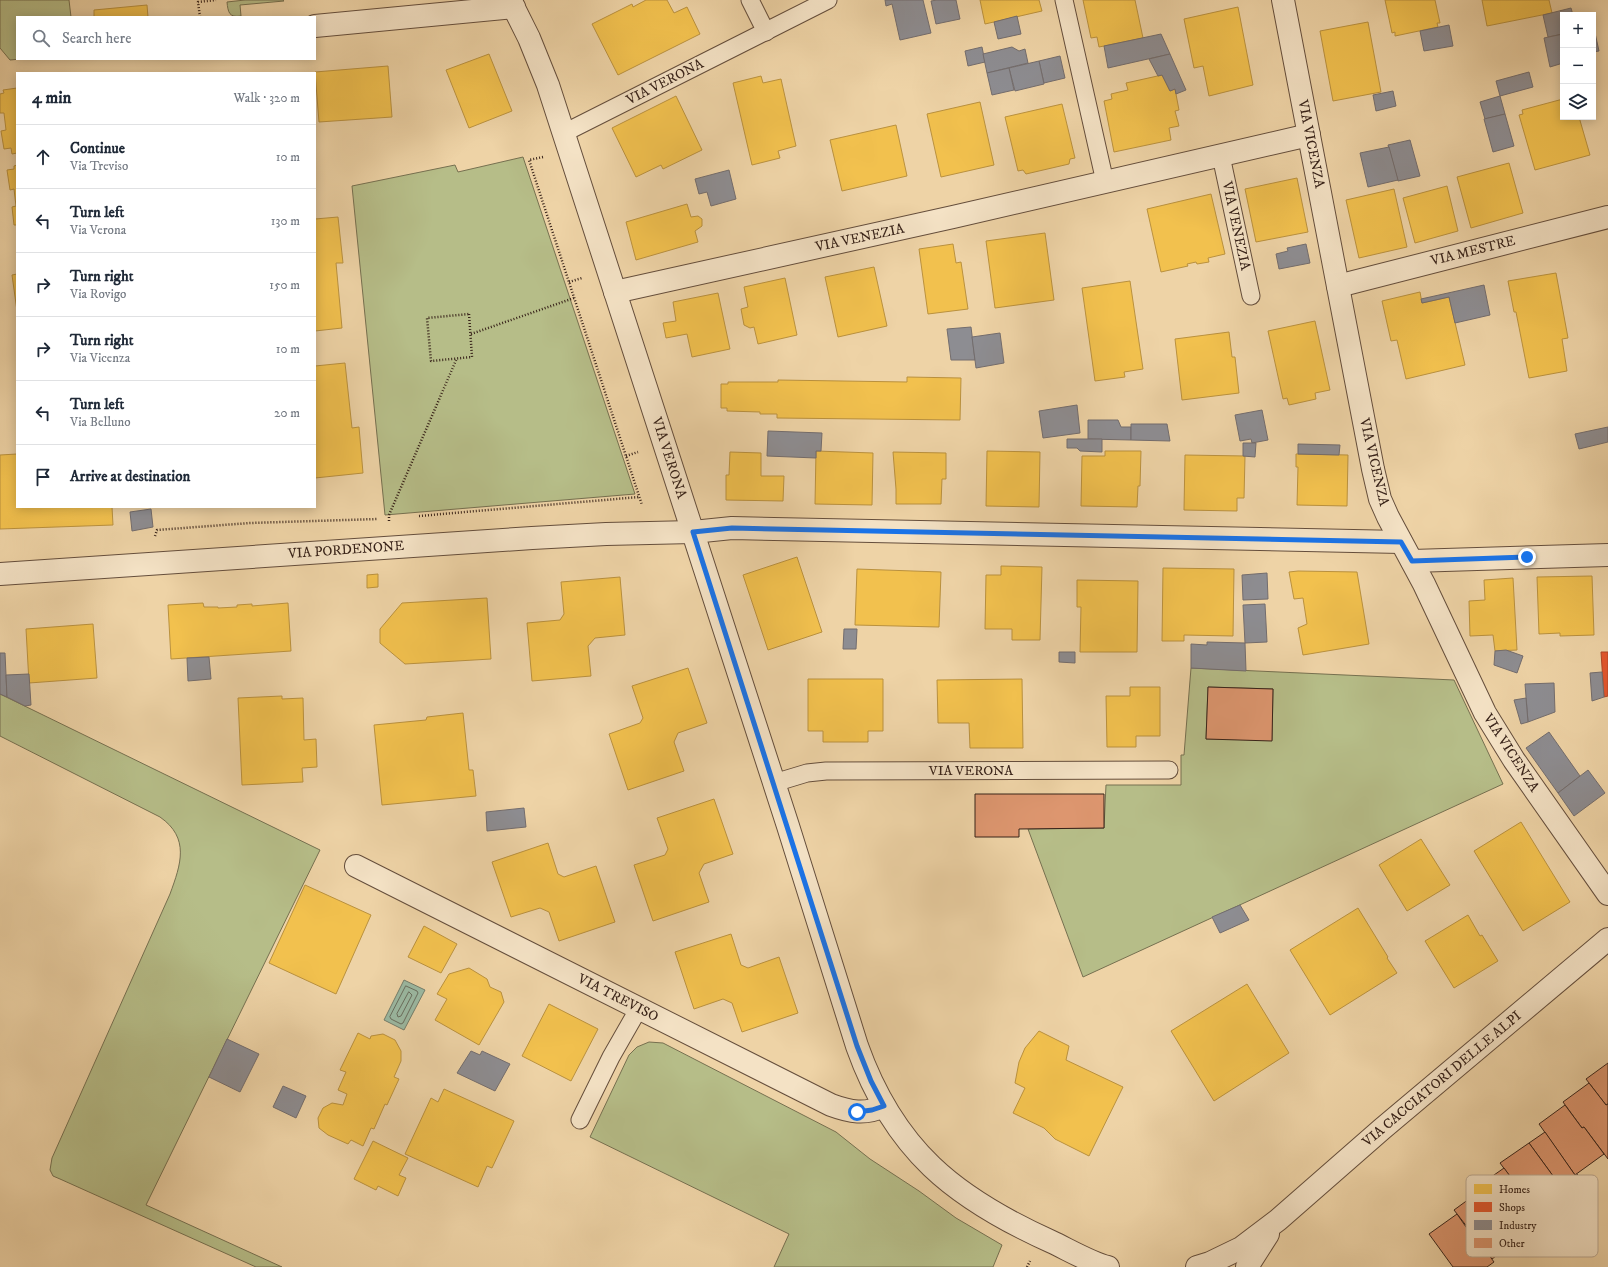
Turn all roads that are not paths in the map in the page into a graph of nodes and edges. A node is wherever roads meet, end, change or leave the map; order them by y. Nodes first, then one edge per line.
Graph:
1 (750, 0) edge
2 (828, 0) edge
3 (1064, 0) edge
4 (1283, 0) edge
5 (512, 4) edge
6 (316, 26) edge
7 (766, 32) junction
8 (564, 133) junction
9 (1309, 135) junction
10 (1221, 156) junction
11 (1105, 182) junction
12 (1608, 217) edge
13 (1338, 286) junction
14 (615, 292) junction
15 (1251, 296) dead end
16 (693, 532) junction
17 (1401, 542) junction
18 (1608, 555) edge
19 (1412, 561) junction
20 (0, 574) edge
21 (1169, 770) dead end
22 (774, 783) junction
23 (356, 866) dead end
24 (1608, 894) edge
25 (1608, 939) edge
26 (639, 1008) junction
27 (884, 1106) junction
28 (580, 1120) dead end
29 (1278, 1220) junction
30 (1042, 1238) junction
31 (1079, 1267) edge
32 (1108, 1267) edge
33 (1197, 1267) edge
34 (1247, 1267) edge

1 - 7 lane
2 - 7 lane, VIA VERONA
3 - 11 lane
4 - 9 street, VIA VICENZA
5 - 6 street
5 - 8 street, VIA VERONA
7 - 8 lane, VIA VERONA
8 - 14 street, VIA VERONA
9 - 10 street, VIA VENEZIA
9 - 13 street, VIA VICENZA
10 - 11 street, VIA VENEZIA
10 - 15 lane, VIA VENEZIA
11 - 14 street, VIA VENEZIA
12 - 13 street, VIA MESTRE
13 - 17 street, VIA VICENZA
14 - 16 street, VIA VERONA
16 - 17 street, VIA PORDENONE
16 - 20 street, VIA PORDENONE
16 - 22 street, VIA VERONA
17 - 19 street, VIA VICENZA
18 - 19 street
19 - 24 street, VIA VICENZA
21 - 22 lane, VIA VERONA
22 - 27 street, VIA VERONA
23 - 26 street, VIA TREVISO
25 - 29 street, VIA CACCIATORI DELLE ALPI
26 - 27 street, VIA TREVISO
26 - 28 lane
27 - 30 street, VIA VERONA
29 - 33 street, VIA CACCIATORI DELLE ALPI
29 - 34 street, VIA CACCIATORI DELLE ALPI
30 - 31 street, VIA VERONA
30 - 32 street, VIA VERONA

